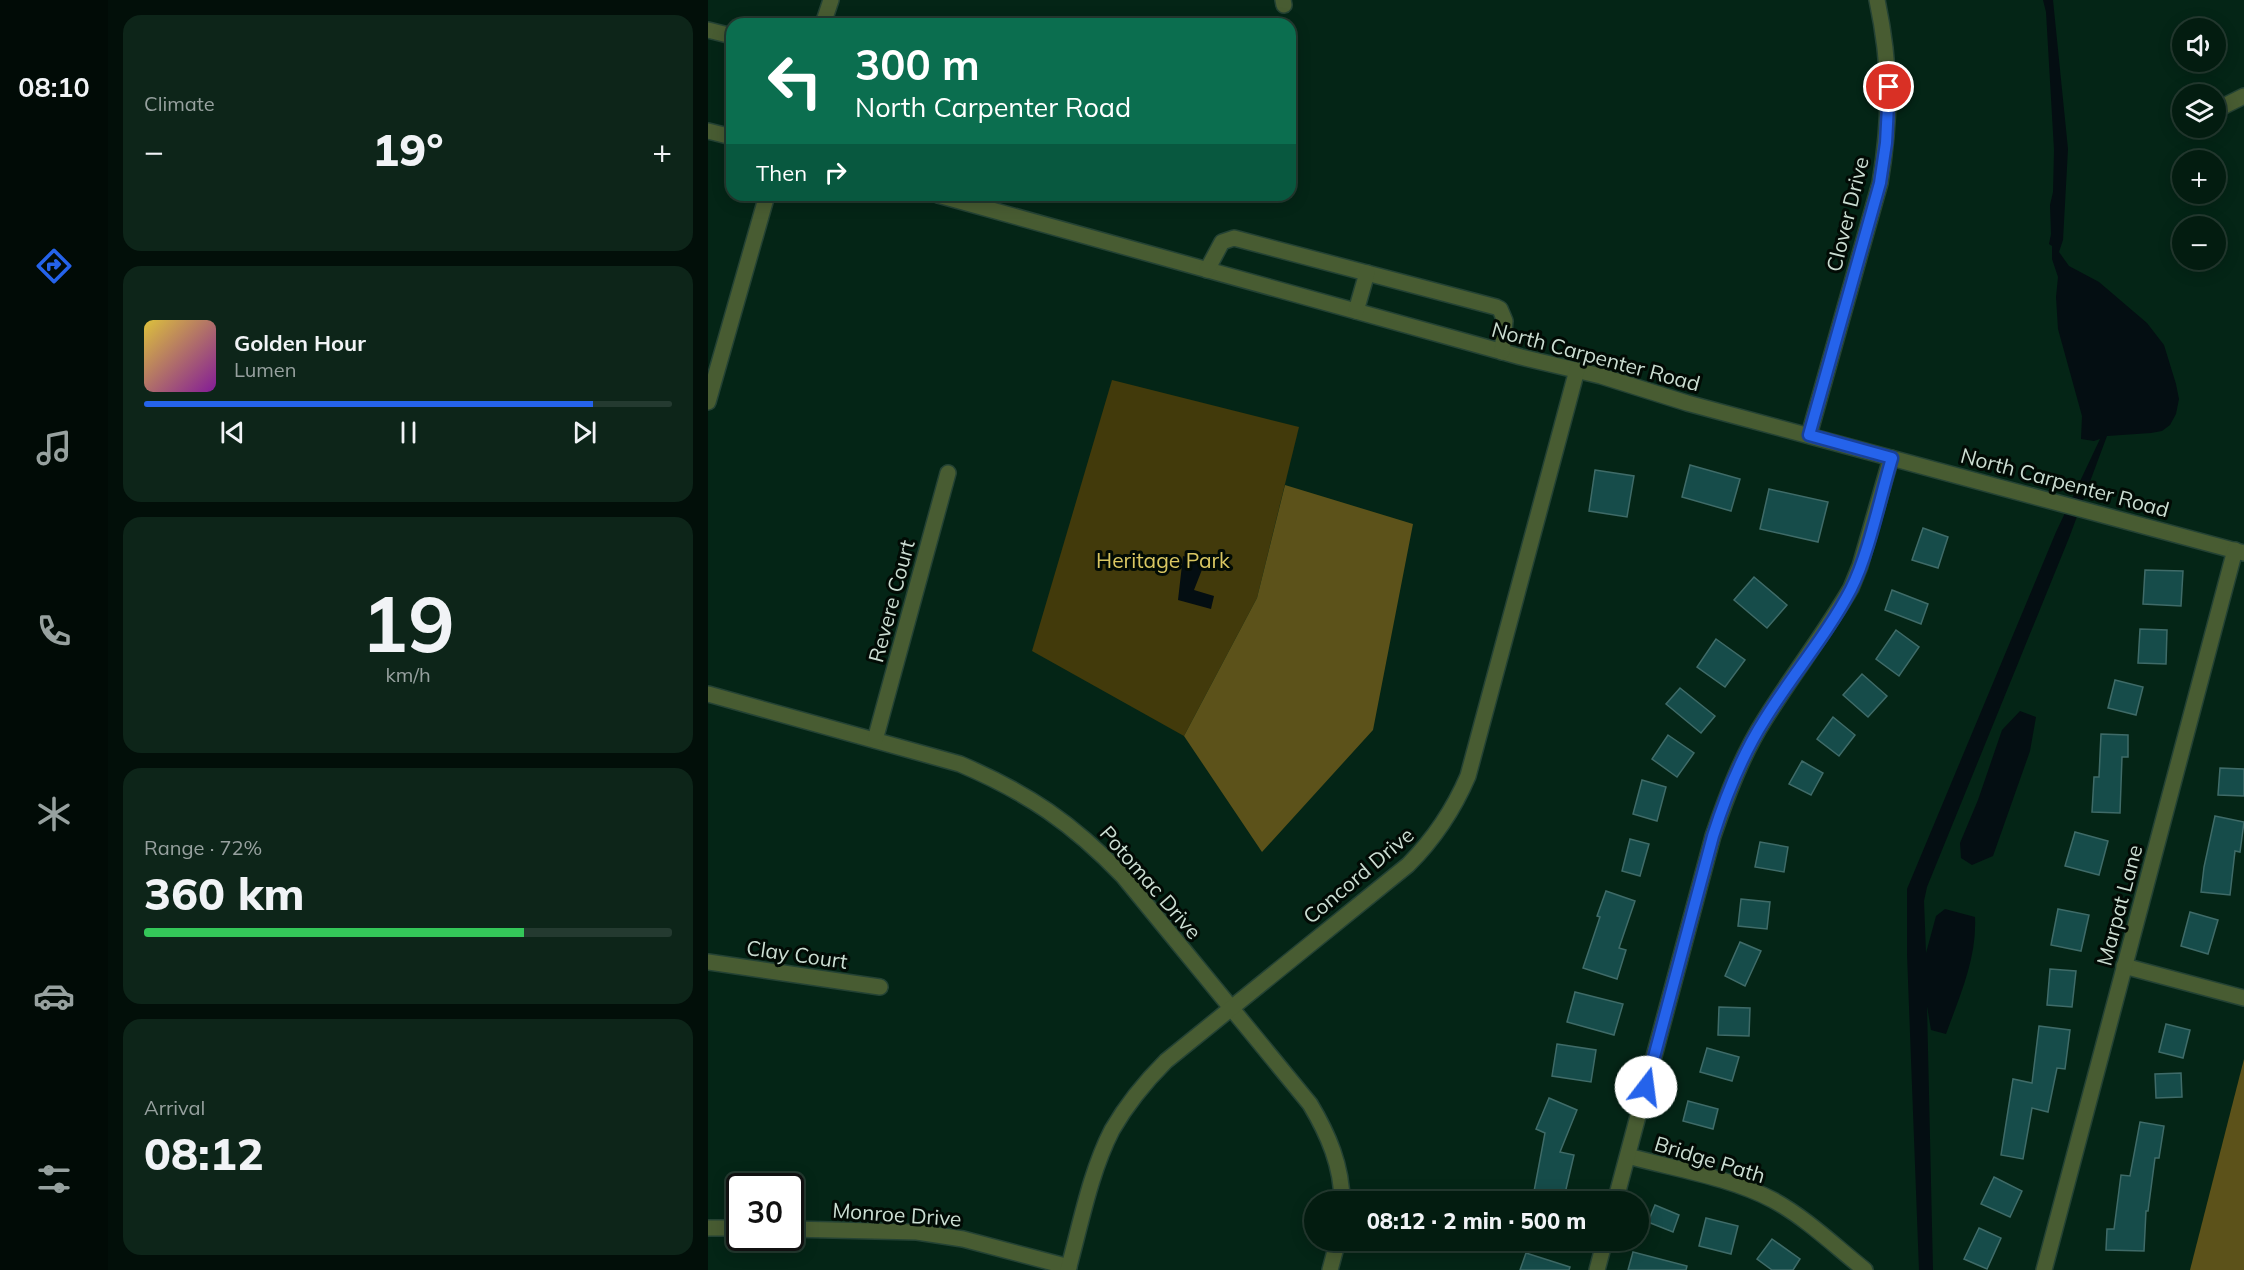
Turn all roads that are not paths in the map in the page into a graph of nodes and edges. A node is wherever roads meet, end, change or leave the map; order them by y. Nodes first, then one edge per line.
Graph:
1 (831, 0) edge
2 (1877, 0) edge
3 (825, 18) edge
4 (708, 30) edge
5 (726, 34) edge
6 (2244, 96) edge
7 (2226, 105) edge
8 (708, 131) edge
9 (726, 136) edge
10 (765, 201) edge
11 (960, 201) edge
12 (1207, 270) junction
13 (1367, 273) junction
14 (1356, 311) junction
15 (1502, 352) junction
16 (1576, 370) junction
17 (708, 402) edge
18 (1809, 435) junction
19 (1892, 458) junction
20 (948, 473) dead end
21 (2239, 551) edge
22 (708, 694) edge
23 (875, 740) junction
24 (708, 962) edge
25 (2124, 966) junction
26 (880, 987) dead end
27 (2244, 998) edge
28 (1230, 1008) junction
29 (1628, 1156) junction
30 (1341, 1191) edge
31 (1618, 1191) edge
32 (708, 1228) edge
33 (726, 1228) edge
34 (804, 1229) edge
35 (1335, 1251) edge
36 (1602, 1251) edge
37 (1856, 1267) edge
38 (1068, 1269) edge
39 (1330, 1270) edge
40 (1597, 1270) edge
41 (2044, 1270) edge

1 - 3 street
2 - 18 street, Clover Drive
4 - 5 street
6 - 7 street
8 - 9 street
10 - 17 street
11 - 12 street, North Carpenter Road
12 - 13 street
12 - 14 street, North Carpenter Road
13 - 14 street
13 - 15 street
14 - 15 street, North Carpenter Road
15 - 16 street, North Carpenter Road
16 - 18 street, North Carpenter Road
16 - 28 street, Concord Drive
18 - 19 street, North Carpenter Road
19 - 21 street, North Carpenter Road
19 - 29 street
20 - 23 street, Revere Court
21 - 25 street, Marpat Lane
22 - 23 street, Potomac Drive
23 - 28 street, Potomac Drive
24 - 26 street, Clay Court
25 - 27 street
25 - 41 street, Marpat Lane
28 - 30 street, Potomac Drive
28 - 38 street, Concord Drive
29 - 31 street
29 - 37 street, Bridge Path
32 - 33 street
34 - 38 street, Monroe Drive
35 - 39 street
36 - 40 street

